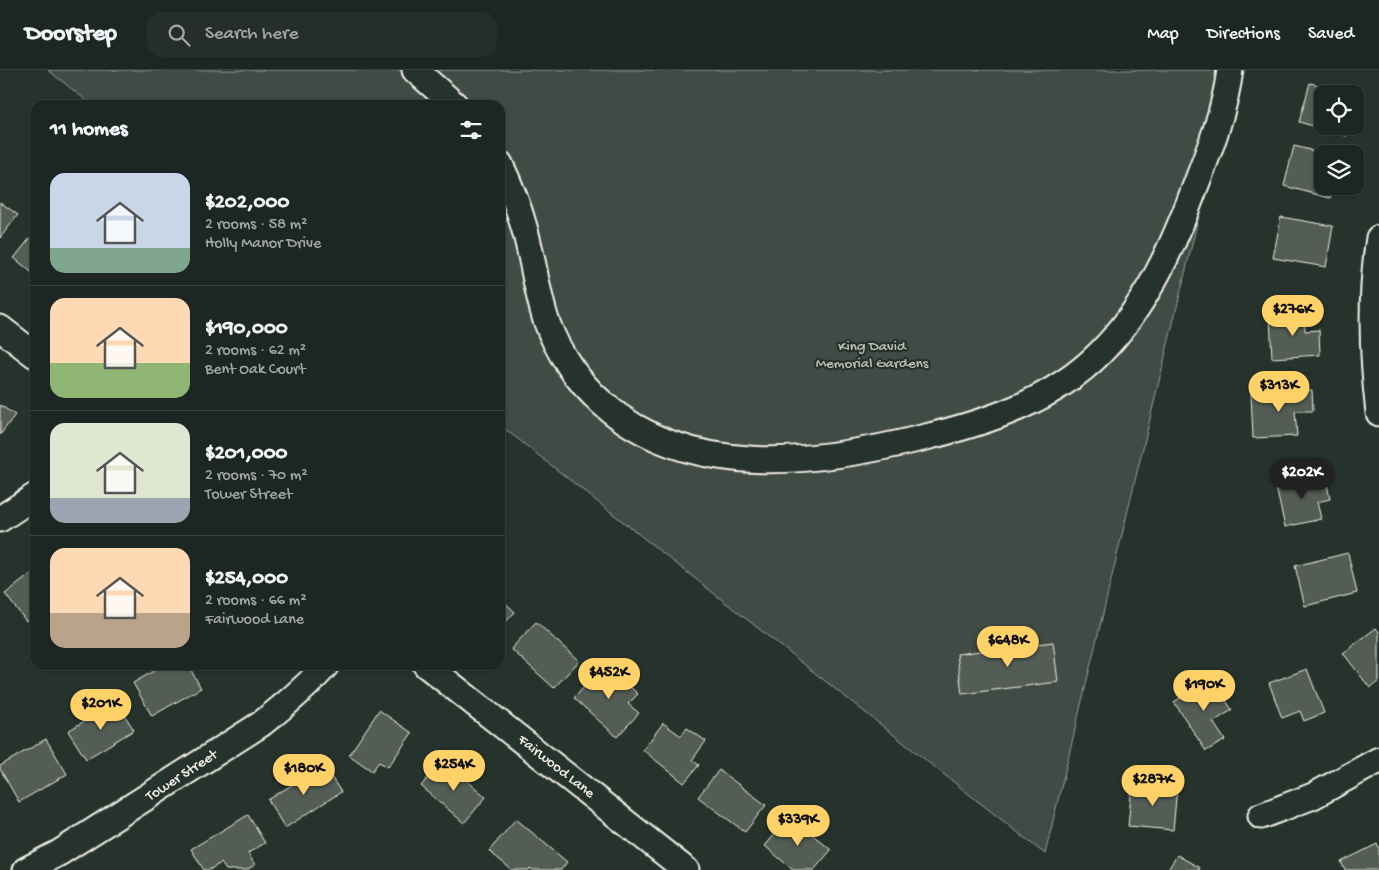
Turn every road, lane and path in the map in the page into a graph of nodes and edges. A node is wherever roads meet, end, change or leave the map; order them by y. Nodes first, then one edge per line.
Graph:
1 (415, 70) edge
2 (1230, 70) edge
3 (449, 100) edge
4 (505, 175) edge
5 (1379, 238) edge
6 (0, 328) edge
7 (30, 352) edge
8 (1379, 414) edge
9 (30, 499) edge
10 (0, 519) edge
11 (322, 670) edge
12 (432, 670) edge
13 (1379, 760) edge
14 (1261, 816) dead end
15 (659, 862) edge
16 (26, 870) edge
17 (686, 870) edge

1 - 3 street
2 - 4 street
5 - 8 street
6 - 7 street
9 - 10 street
11 - 16 street, Tower Street
12 - 15 street, Fairwood Lane
13 - 14 street
15 - 17 street, Fairwood Lane

